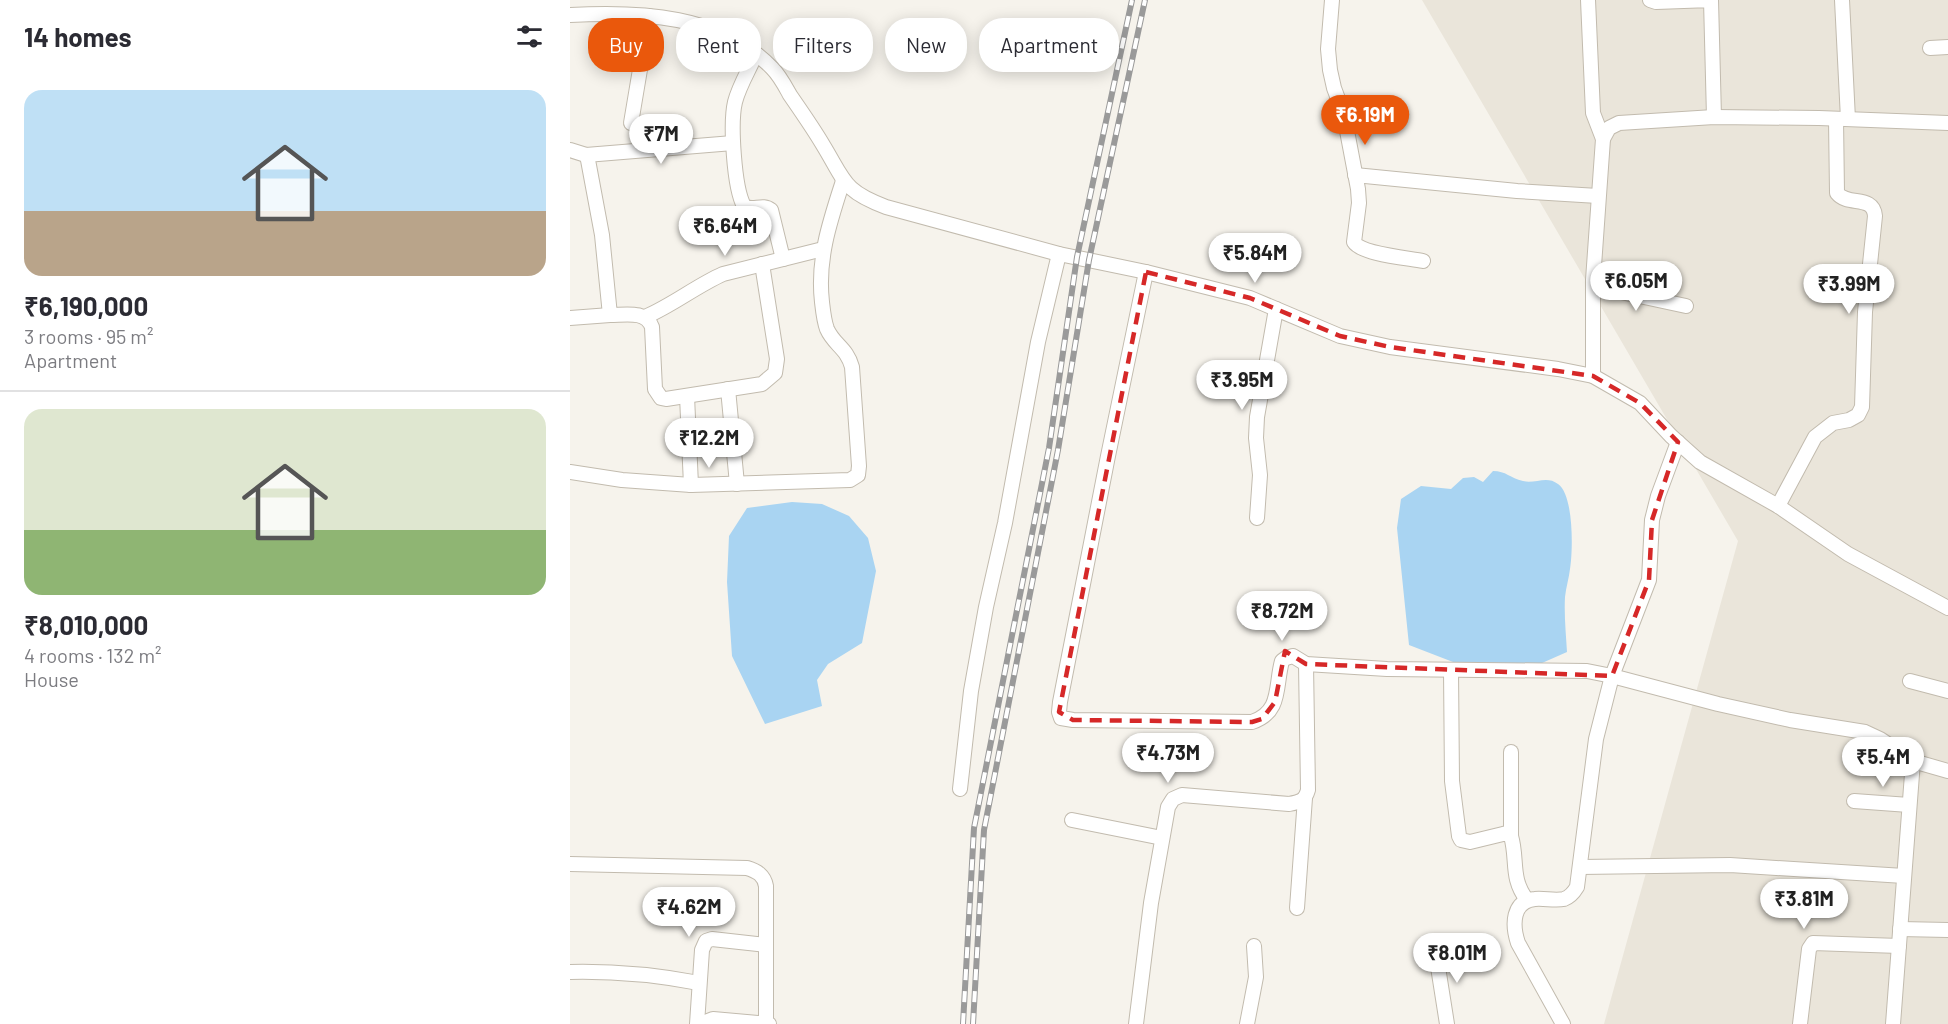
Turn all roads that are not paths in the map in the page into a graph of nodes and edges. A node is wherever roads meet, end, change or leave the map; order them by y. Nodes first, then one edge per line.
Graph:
1 (1332, 0) edge
2 (1588, 0) edge
3 (1650, 0) edge
4 (1711, 0) edge
5 (1721, 0) edge
6 (1842, 0) edge
7 (577, 10) edge
8 (649, 16) junction
9 (676, 20) edge
10 (1948, 47) edge
11 (1930, 48) dead end
12 (761, 58) edge
13 (748, 72) edge
14 (1714, 117) junction
15 (1842, 119) junction
16 (631, 123) dead end
17 (1948, 123) edge
18 (1603, 139) junction
19 (733, 143) junction
20 (570, 150) edge
21 (586, 155) junction
22 (1356, 175) junction
23 (843, 181) junction
24 (1598, 196) junction
25 (823, 249) junction
26 (1059, 254) junction
27 (783, 259) junction
28 (1423, 261) dead end
29 (762, 264) junction
30 (1146, 272) junction
31 (1593, 286) junction
32 (1686, 306) dead end
33 (1276, 309) junction
34 (610, 315) junction
35 (645, 316) junction
36 (570, 318) edge
37 (1593, 376) junction
38 (728, 389) junction
39 (687, 396) junction
40 (1678, 442) junction
41 (570, 472) edge
42 (737, 484) junction
43 (691, 485) junction
44 (1778, 506) junction
45 (1257, 518) dead end
46 (1948, 608) edge
47 (1306, 664) junction
48 (1451, 670) junction
49 (1612, 676) junction
50 (1910, 681) dead end
51 (1948, 691) edge
52 (1511, 752) dead end
53 (1913, 761) junction
54 (1948, 771) edge
55 (960, 789) dead end
56 (1305, 798) junction
57 (1854, 801) dead end
58 (1910, 805) junction
59 (1072, 820) dead end
60 (1511, 836) junction
61 (1162, 838) junction
62 (570, 864) edge
63 (1580, 867) junction
64 (1904, 876) junction
65 (1527, 900) junction
66 (1297, 908) dead end
67 (1900, 929) junction
68 (1948, 930) edge
69 (766, 945) junction
70 (1254, 946) dead end
71 (1899, 946) junction
72 (1435, 948) dead end
73 (570, 972) edge
74 (699, 983) junction
75 (699, 1024) edge
76 (767, 1024) edge
77 (1136, 1024) edge
78 (1247, 1024) edge
79 (1447, 1024) edge
80 (1563, 1024) edge
81 (1800, 1024) edge
82 (1893, 1024) edge

1 - 22 street
2 - 18 street
3 - 4 street
4 - 5 street
4 - 14 street
6 - 15 street
7 - 8 street
8 - 9 street
8 - 16 street
10 - 11 street
12 - 23 street
13 - 19 street
14 - 15 street
14 - 18 street
15 - 17 street
15 - 44 street
18 - 24 street
19 - 21 street
19 - 27 street
20 - 21 street
21 - 34 street
22 - 24 street
22 - 28 street
23 - 25 street
23 - 26 street
24 - 31 street
25 - 27 street
25 - 42 street
26 - 30 street
26 - 55 street
27 - 29 street
29 - 35 street
29 - 38 street
30 - 33 street
30 - 47 street
31 - 32 street
31 - 37 street
33 - 37 street
33 - 45 street
34 - 35 street
34 - 36 street
35 - 39 street
37 - 40 street
38 - 39 street
38 - 42 street
39 - 43 street
40 - 44 street
40 - 49 street
41 - 43 street
42 - 43 street
44 - 46 street
47 - 48 street
47 - 56 street
48 - 49 street
48 - 60 street
49 - 53 street
49 - 63 street
50 - 51 street
52 - 60 street
53 - 54 street
53 - 58 street
56 - 61 street
56 - 66 street
57 - 58 street
58 - 64 street
59 - 61 street
60 - 65 street
61 - 77 street
62 - 69 street
63 - 64 street
63 - 65 street
64 - 67 street
65 - 80 street
67 - 68 street
67 - 71 street
69 - 74 street
69 - 76 street
70 - 78 street
71 - 81 street
71 - 82 street
72 - 79 street
73 - 74 street
74 - 75 street
75 - 76 street

